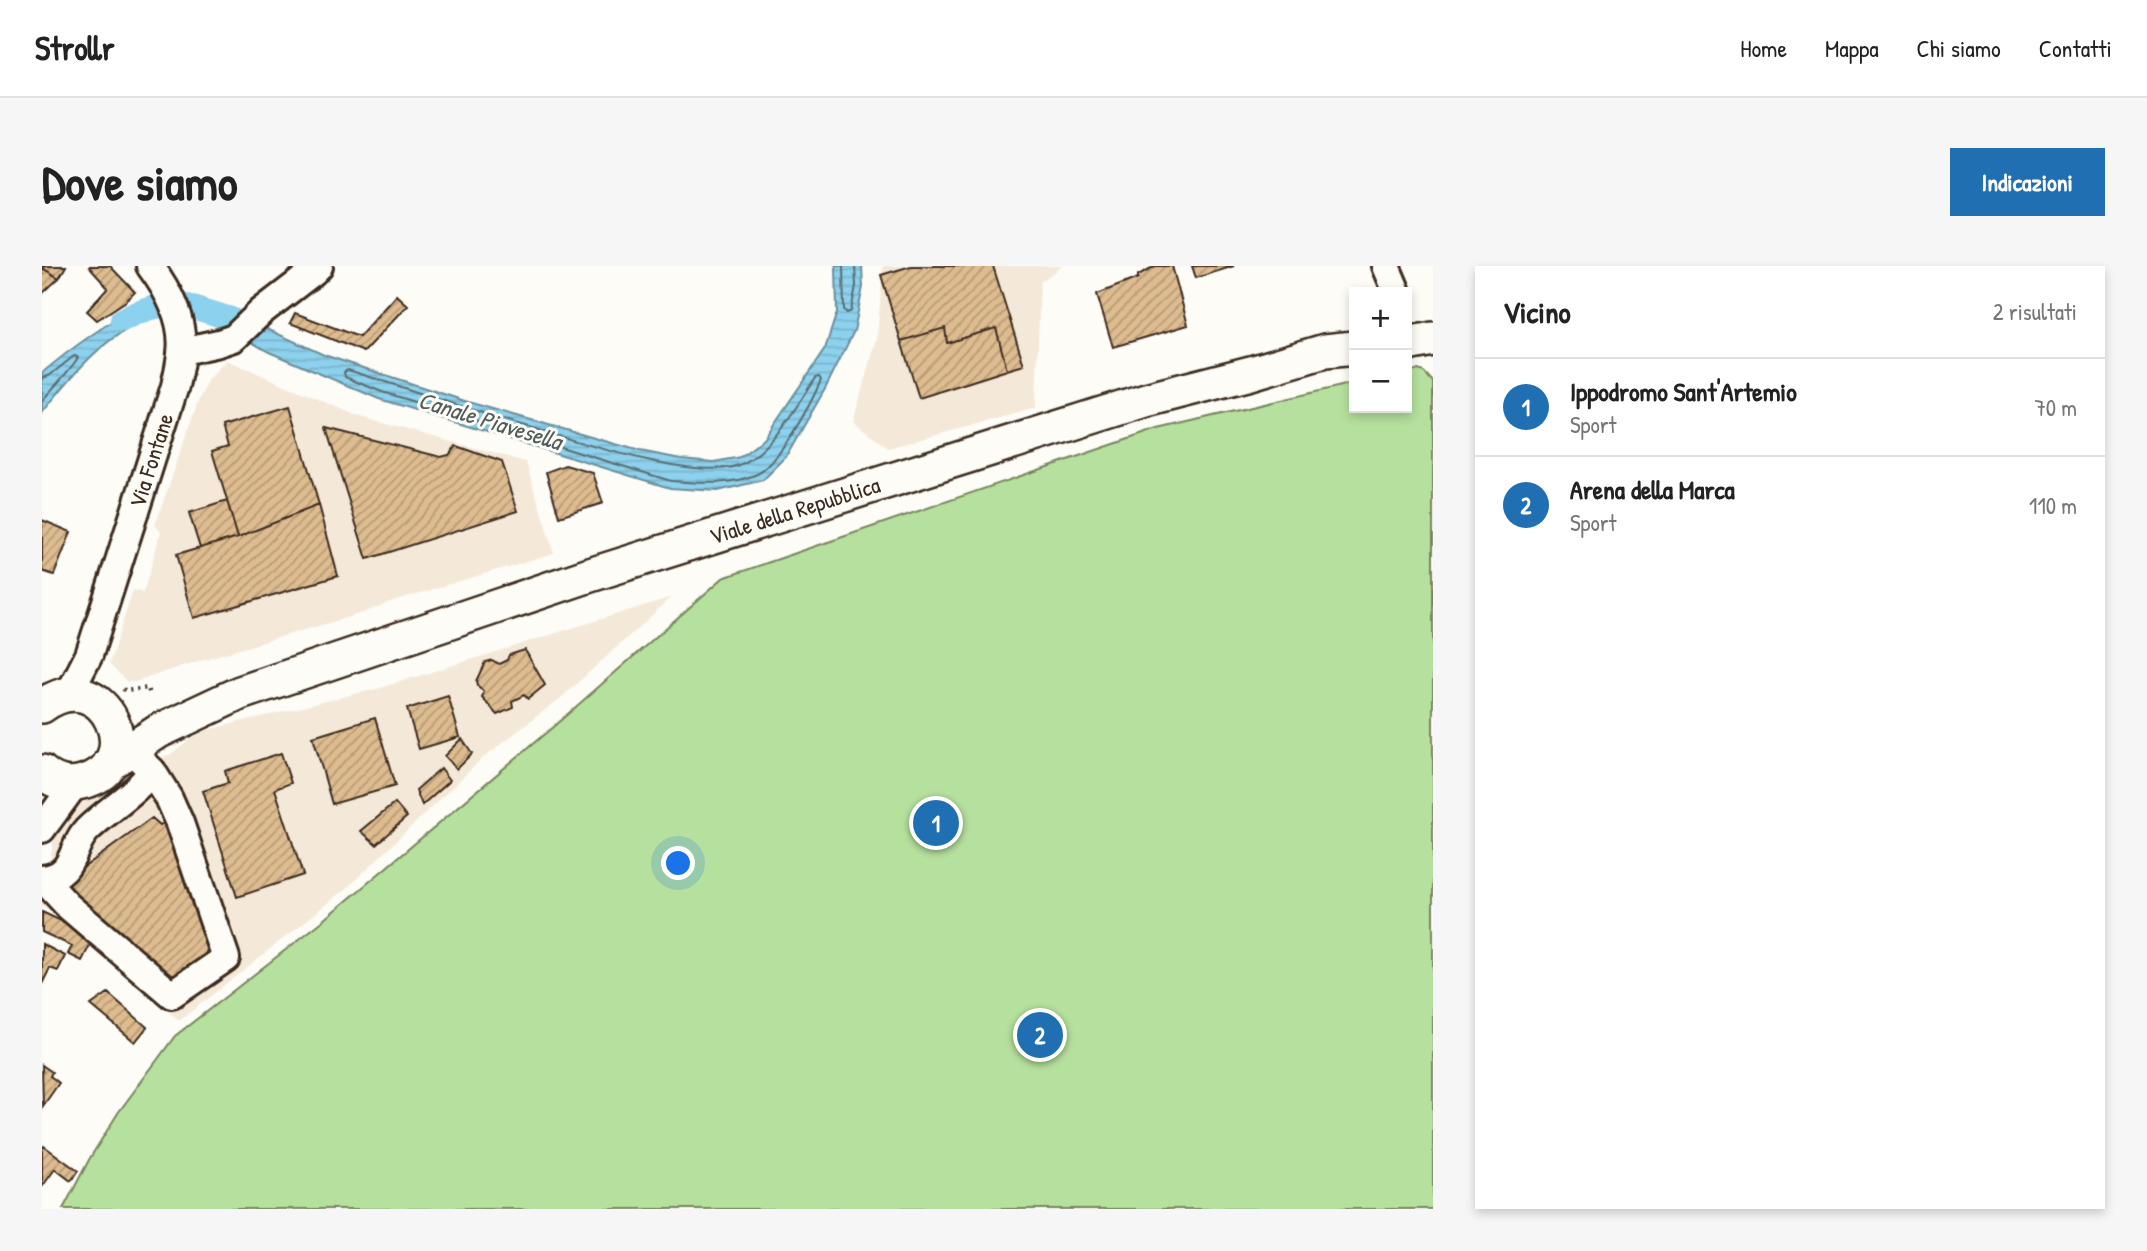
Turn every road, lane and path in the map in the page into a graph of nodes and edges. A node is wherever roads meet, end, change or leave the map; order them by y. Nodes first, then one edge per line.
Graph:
1 (292, 266) edge
2 (318, 266) edge
3 (1386, 266) edge
4 (158, 276) edge
5 (1395, 287) edge
6 (271, 304) junction
7 (1349, 349) edge
8 (182, 351) junction
9 (240, 693) junction
10 (150, 695) dead end
11 (87, 700) edge
12 (131, 761) junction
13 (51, 784) edge
14 (42, 829) edge
15 (43, 879) edge

1 - 6 street
2 - 6 street
3 - 5 street
4 - 8 street, Via Fontane
6 - 8 street
7 - 9 main road, Viale della Repubblica
8 - 11 street, Via Fontane
9 - 11 main road, Viale della Repubblica
9 - 12 main road, Viale della Repubblica
10 - 11 path
11 - 12 main road
12 - 13 main road, Viale della Repubblica
12 - 15 street
12 - 15 street
13 - 14 street

